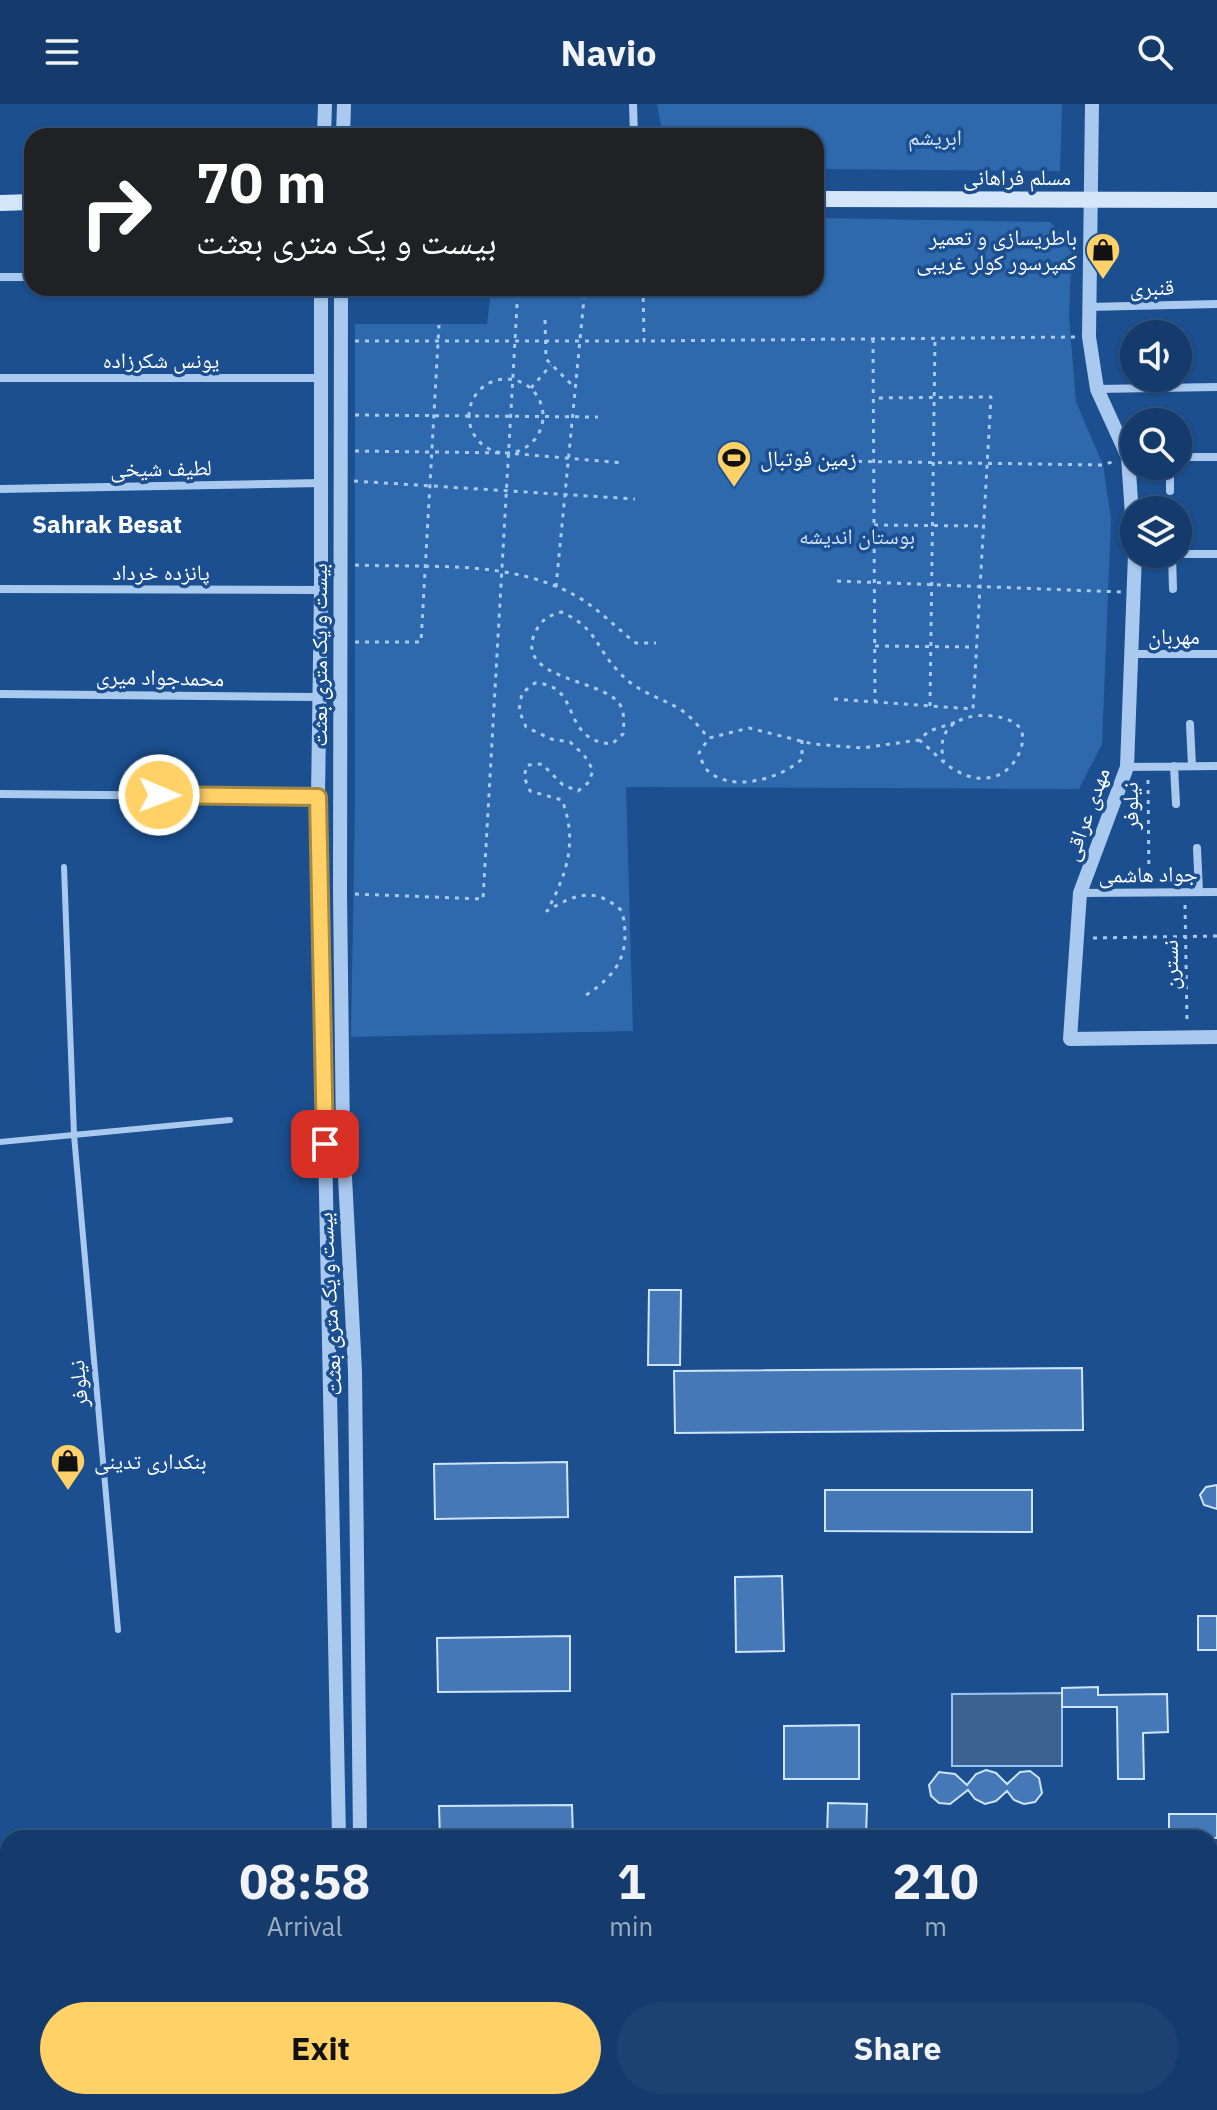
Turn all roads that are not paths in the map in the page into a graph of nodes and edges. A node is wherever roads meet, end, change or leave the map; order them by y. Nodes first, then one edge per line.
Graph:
1 (325, 104) edge
2 (344, 104) edge
3 (633, 104) edge
4 (1092, 104) edge
5 (324, 128) edge
6 (343, 128) edge
7 (634, 128) edge
8 (824, 199) edge
9 (1090, 200) junction
10 (1217, 200) edge
11 (24, 202) edge
12 (0, 203) edge
13 (0, 277) edge
14 (24, 277) edge
15 (321, 296) edge
16 (341, 296) edge
17 (1217, 304) edge
18 (1088, 307) junction
19 (0, 378) edge
20 (322, 378) junction
21 (1217, 387) edge
22 (1097, 389) junction
23 (1120, 435) edge
24 (1192, 457) edge
25 (1217, 457) edge
26 (1170, 480) edge
27 (322, 483) junction
28 (0, 489) edge
29 (1170, 491) dead end
30 (1192, 554) edge
31 (1217, 554) edge
32 (1134, 568) edge
33 (1172, 568) edge
34 (0, 589) edge
35 (1173, 589) dead end
36 (321, 590) junction
37 (1131, 654) junction
38 (1217, 654) edge
39 (0, 694) edge
40 (320, 697) junction
41 (1190, 724) dead end
42 (1174, 766) junction
43 (1192, 766) junction
44 (1217, 766) edge
45 (1127, 767) junction
46 (0, 794) edge
47 (318, 797) junction
48 (1176, 804) dead end
49 (1197, 848) dead end
50 (64, 867) dead end
51 (1199, 892) junction
52 (1217, 892) edge
53 (1080, 893) junction
54 (1217, 1037) edge
55 (230, 1120) dead end
56 (74, 1135) junction
57 (0, 1142) edge
58 (118, 1630) dead end
59 (339, 1830) edge
60 (360, 1830) edge

1 - 5 street
2 - 6 street
3 - 7 street
4 - 9 street
8 - 9 main road, مسلم فراهانی
9 - 10 main road, مسلم فراهانی
9 - 18 street
11 - 12 main road
13 - 14 street
15 - 20 street, بیست و یک متری بعثت
16 - 60 street, بیست و یک متری بعثت
17 - 18 street, قنبری
18 - 22 street
19 - 20 street, یونس شکرزاده
20 - 27 street, بیست و یک متری بعثت
21 - 22 street
22 - 23 street
24 - 25 street
26 - 29 street
27 - 28 street, لطیف شیخی
27 - 36 street, بیست و یک متری بعثت
30 - 31 street
32 - 37 street, مهدی عراقی
33 - 35 street
34 - 36 street, پانزده خرداد
36 - 40 street, بیست و یک متری بعثت
37 - 38 street, مهربان
37 - 45 street, مهدی عراقی
39 - 40 street, محمدجواد میری
40 - 47 street, بیست و یک متری بعثت
41 - 43 street
42 - 43 street
42 - 45 street
42 - 48 street
43 - 44 street
45 - 53 street, مهدی عراقی
46 - 47 street
47 - 59 street, بیست و یک متری بعثت
49 - 51 street
50 - 56 lane, نیلوفر
51 - 52 street, جواد هاشمی
51 - 53 street, جواد هاشمی
53 - 54 street, مهدی عراقی
55 - 56 lane
56 - 57 lane
56 - 58 lane, نیلوفر

